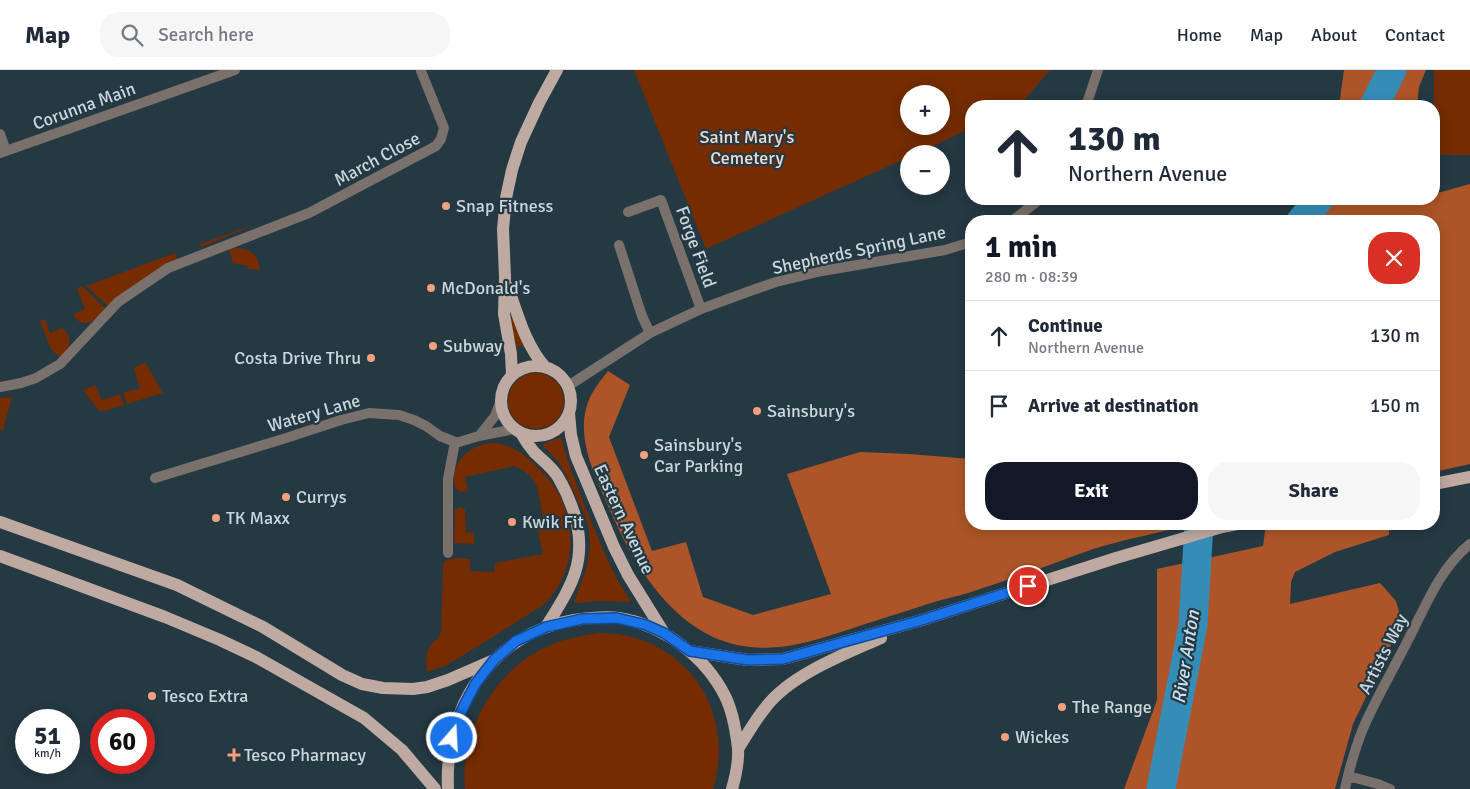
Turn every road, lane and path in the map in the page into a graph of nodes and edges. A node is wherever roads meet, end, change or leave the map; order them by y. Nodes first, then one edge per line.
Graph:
1 (235, 70) edge
2 (557, 70) edge
3 (1098, 70) edge
4 (421, 71) dead end
5 (1088, 100) edge
6 (0, 134) edge
7 (3, 152) edge
8 (1032, 205) edge
9 (628, 212) dead end
10 (1020, 215) edge
11 (965, 244) edge
12 (619, 245) dead end
13 (505, 278) junction
14 (701, 309) junction
15 (650, 333) junction
16 (545, 367) junction
17 (512, 375) junction
18 (568, 386) junction
19 (0, 387) edge
20 (500, 403) junction
21 (569, 414) junction
22 (518, 431) junction
23 (480, 436) junction
24 (455, 442) junction
25 (1470, 477) edge
26 (155, 478) dead end
27 (1440, 483) edge
28 (0, 522) edge
29 (1212, 530) edge
30 (1470, 544) edge
31 (448, 553) dead end
32 (0, 556) edge
33 (922, 620) junction
34 (546, 627) junction
35 (664, 633) junction
36 (690, 651) junction
37 (494, 660) junction
38 (738, 749) junction
39 (1348, 776) junction
40 (435, 789) edge
41 (448, 789) edge
42 (732, 789) edge
43 (1345, 789) edge
44 (1390, 789) edge

1 - 7 street, Corunna Main
2 - 13 main road
3 - 5 street
4 - 19 street, March Close
6 - 7 street
8 - 10 street
9 - 14 street, Forge Field
11 - 14 street, Shepherds Spring Lane
12 - 15 street
13 - 16 main road
13 - 17 main road
14 - 15 street, Shepherds Spring Lane
15 - 18 street, Shepherds Spring Lane
16 - 17 main road
16 - 18 main road
17 - 20 main road
18 - 21 main road
20 - 22 main road
20 - 23 street
21 - 22 main road
21 - 35 main road, Eastern Avenue
22 - 23 street
22 - 34 main road
23 - 24 street
24 - 26 street, Watery Lane
24 - 31 street
25 - 27 main road
28 - 37 main road
29 - 33 main road
30 - 39 street, Artists Way
32 - 40 main road
33 - 36 main road
33 - 38 main road
34 - 35 main road
34 - 37 main road
35 - 36 main road
36 - 38 main road
37 - 41 main road
38 - 42 main road
39 - 43 street, Artists Way
39 - 44 street

